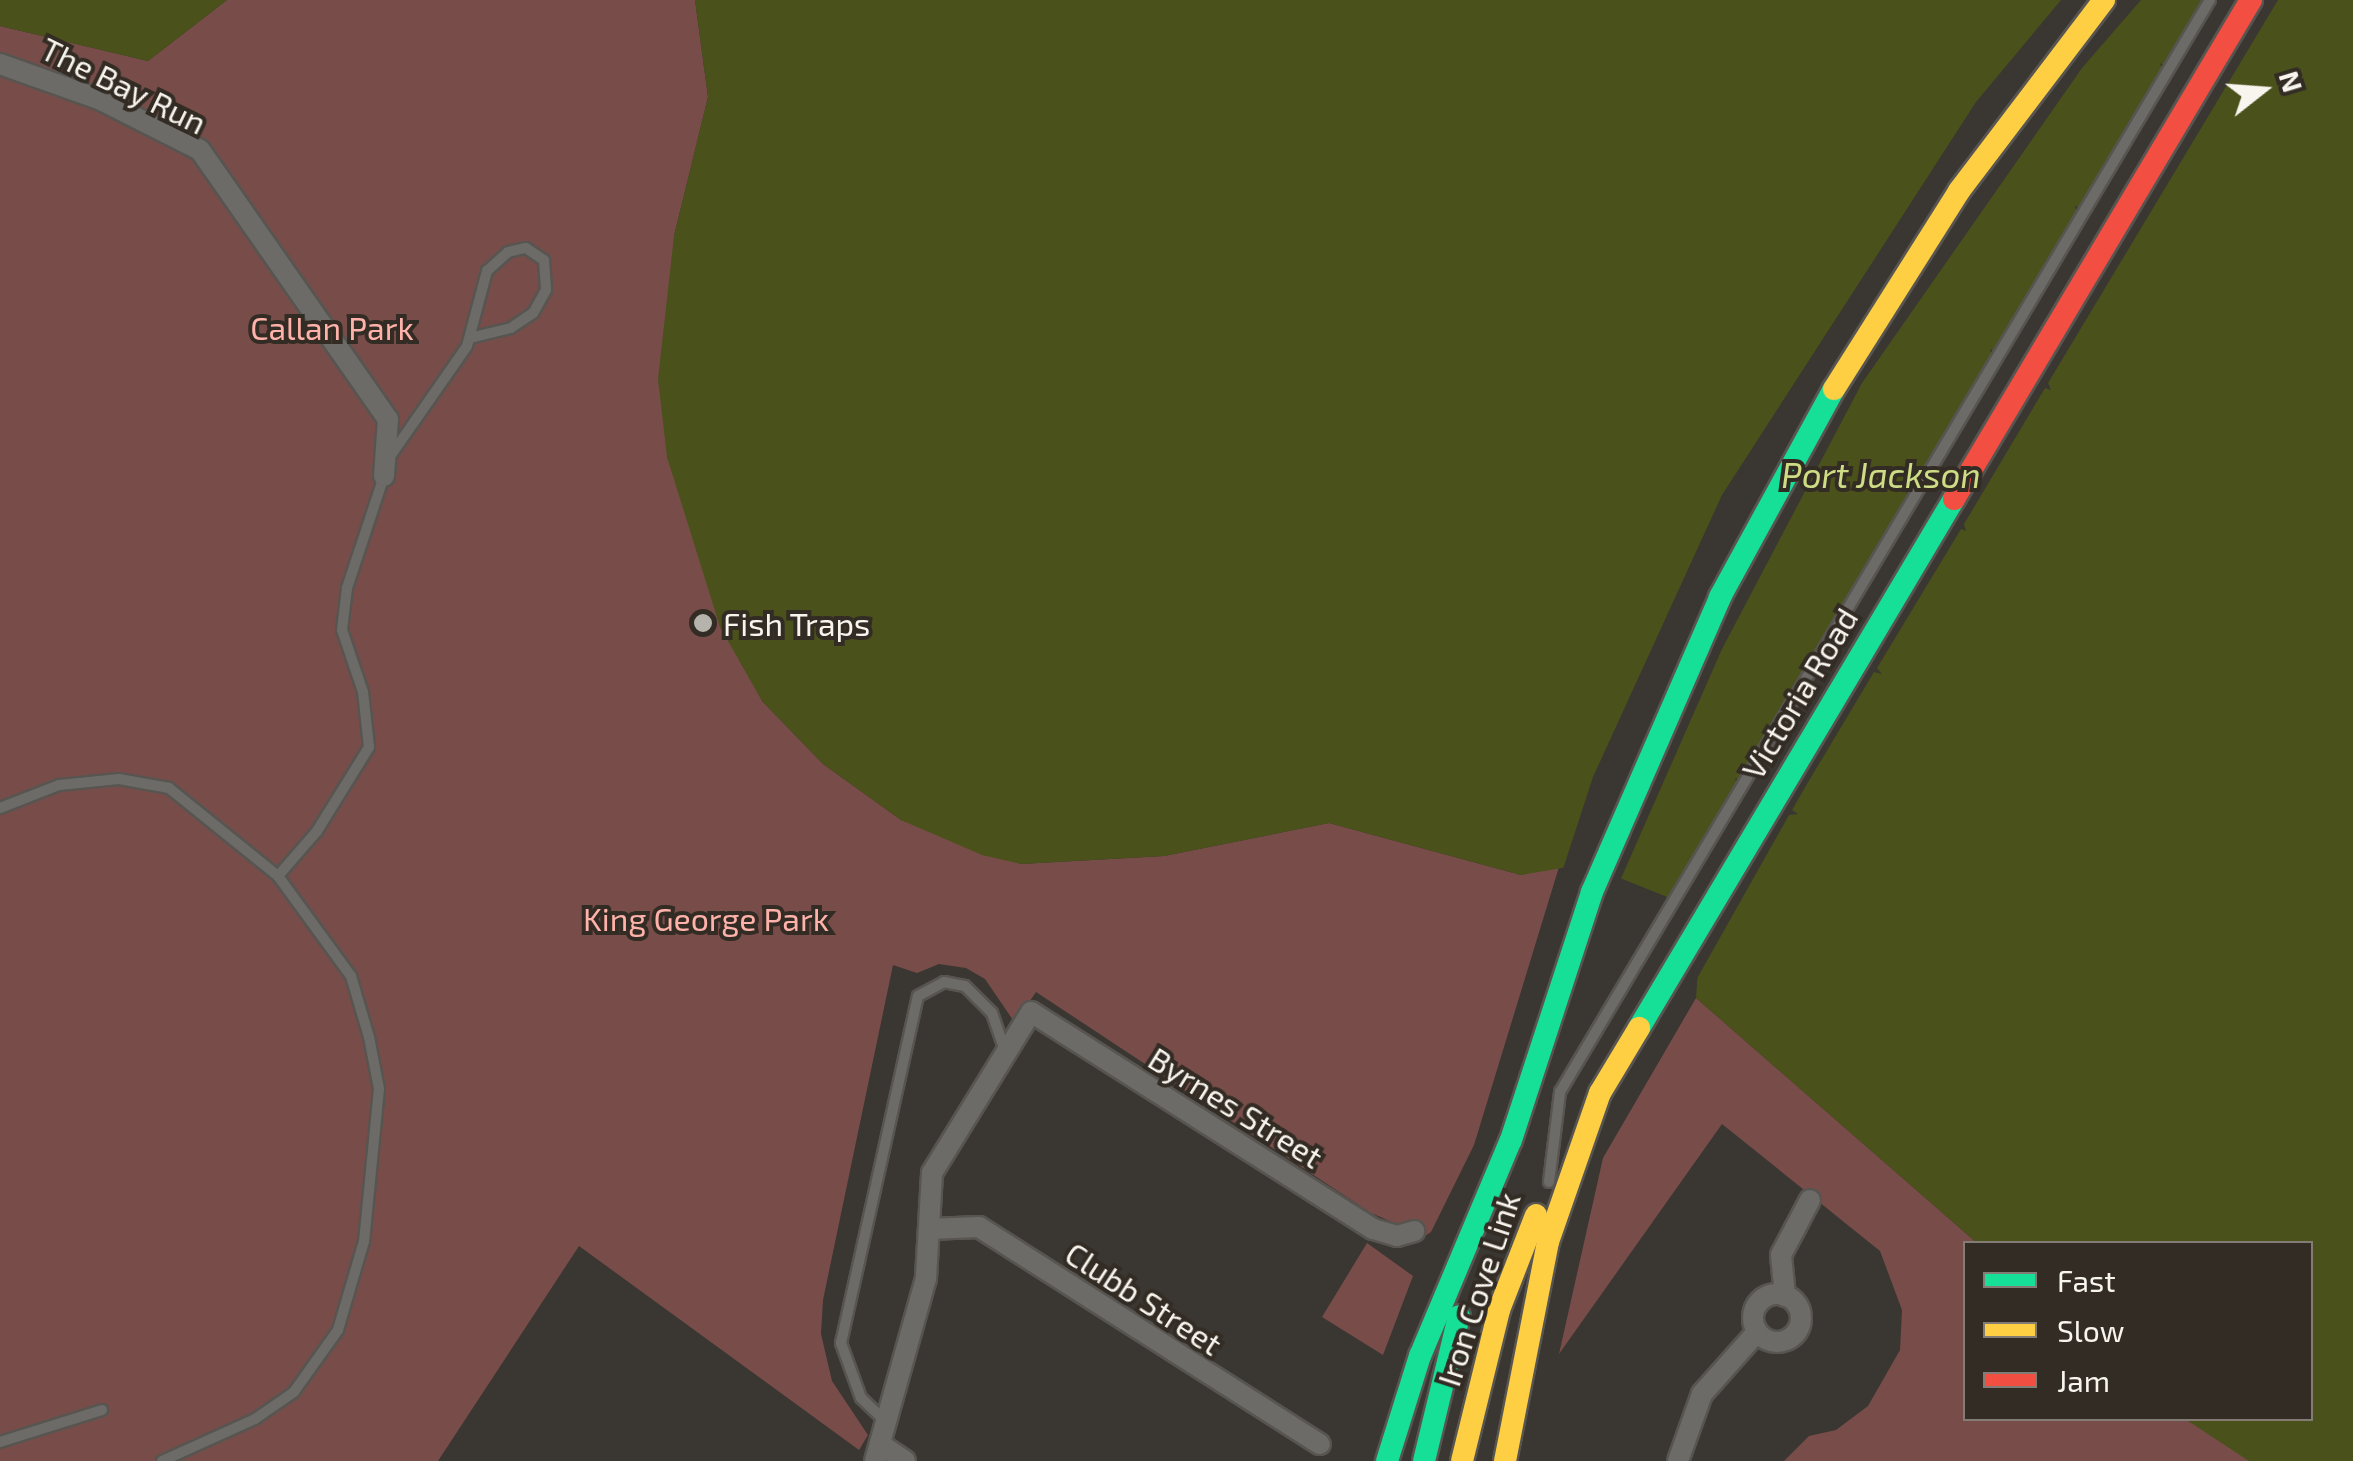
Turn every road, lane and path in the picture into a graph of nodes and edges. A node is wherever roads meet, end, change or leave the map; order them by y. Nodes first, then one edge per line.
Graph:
1 (2104, 0) edge
2 (2210, 0) edge
3 (2251, 0) edge
4 (0, 64) edge
5 (470, 338) junction
6 (386, 468) junction
7 (0, 808) edge
8 (278, 876) junction
9 (1006, 1052) junction
10 (1514, 1128) junction
11 (1578, 1146) junction
12 (1549, 1182) junction
13 (1810, 1200) dead end
14 (930, 1228) junction
15 (1414, 1230) dead end
16 (1785, 1296) junction
17 (1757, 1332) junction
18 (102, 1410) dead end
19 (886, 1422) junction
20 (0, 1442) edge
21 (1320, 1444) dead end
22 (877, 1452) edge
23 (162, 1461) edge
24 (905, 1461) edge
25 (1386, 1461) edge
26 (1424, 1461) edge
27 (1462, 1461) edge
28 (1505, 1461) edge
29 (1678, 1461) edge

1 - 10 highway
2 - 12 lane
3 - 11 highway, Victoria Road
4 - 6 street, The Bay Run
5 - 5 lane
5 - 6 lane
6 - 8 lane
7 - 8 lane
8 - 23 lane
9 - 14 street
9 - 15 street, Byrnes Street
9 - 19 lane
10 - 25 highway
10 - 26 highway, Iron Cove Link
11 - 12 highway, Iron Cove Link
11 - 28 highway, Victoria Road
12 - 27 highway, Iron Cove Link
13 - 16 street
14 - 19 street
14 - 21 street, Clubb Street
16 - 17 street
16 - 17 street
17 - 29 street
18 - 20 lane
19 - 22 street
22 - 24 street

